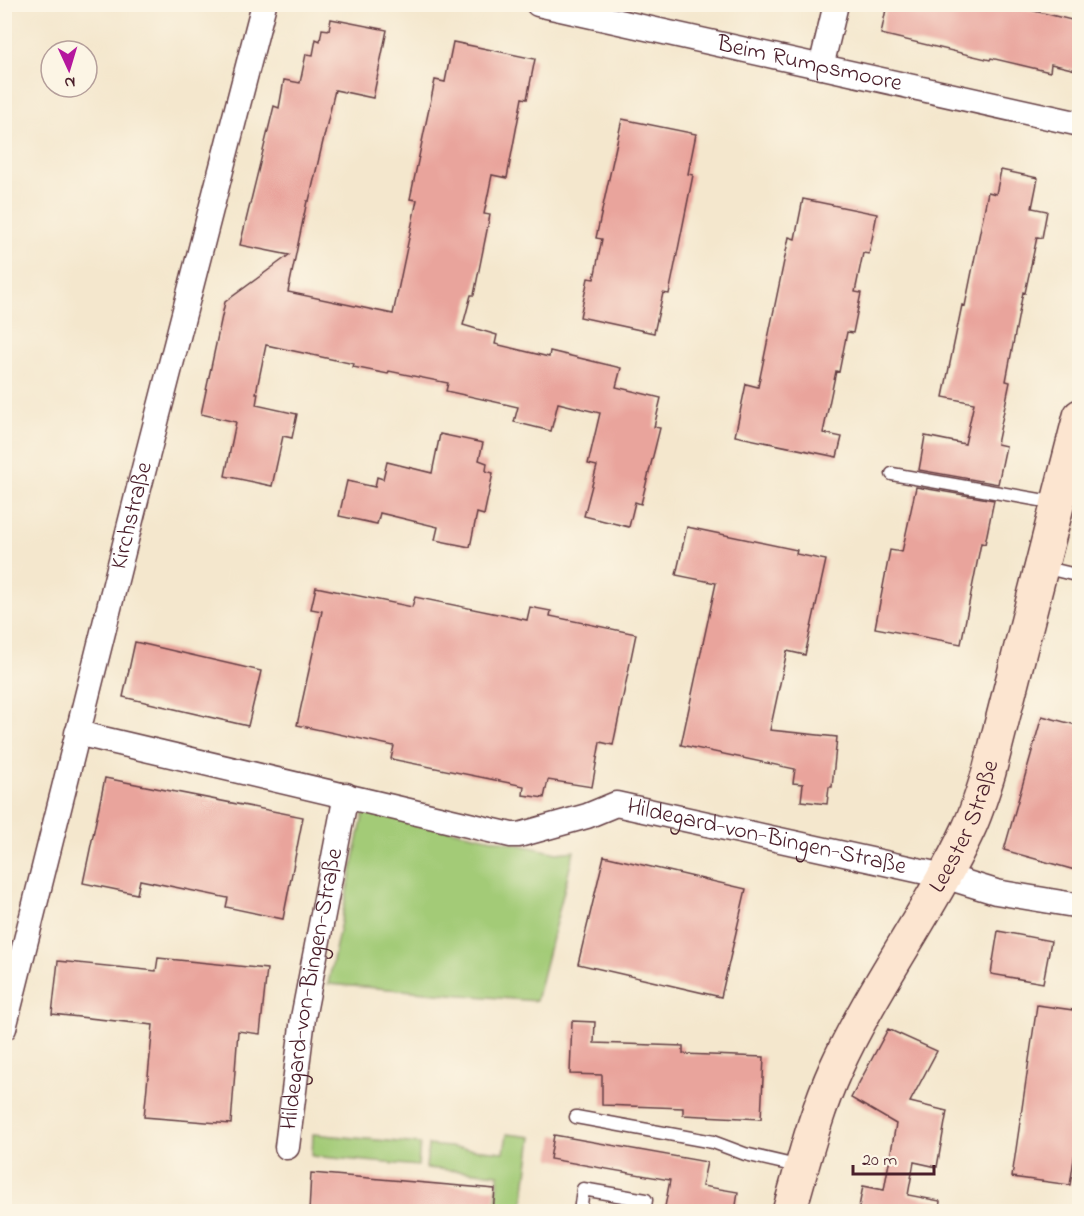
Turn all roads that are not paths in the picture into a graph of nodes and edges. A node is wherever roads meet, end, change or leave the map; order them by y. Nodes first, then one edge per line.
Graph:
1 (264, 4) edge
2 (836, 4) edge
3 (547, 5) edge
4 (821, 67) junction
5 (1080, 124) edge
6 (1080, 416) edge
7 (892, 474) dead end
8 (1058, 504) junction
9 (1042, 567) junction
10 (1080, 576) edge
11 (77, 733) junction
12 (346, 795) junction
13 (944, 876) junction
14 (1080, 906) edge
15 (4, 1028) edge
16 (576, 1117) dead end
17 (286, 1147) dead end
18 (802, 1168) junction
19 (580, 1212) edge
20 (644, 1212) edge
21 (789, 1212) edge

1 - 11 street, Kirchstraße
2 - 4 street
3 - 4 street, Beim Rumpsmoore
4 - 5 street, Beim Rumpsmoore
6 - 8 street, Leester Straße
7 - 8 lane
8 - 9 street, Leester Straße
9 - 10 lane
9 - 13 street, Leester Straße
11 - 12 street, Hildegard-von-Bingen-Straße
11 - 15 street, Kirchstraße
12 - 13 street, Hildegard-von-Bingen-Straße
12 - 17 street, Hildegard-von-Bingen-Straße
13 - 14 street, Hildegard-von-Bingen-Straße
13 - 18 street, Leester Straße
16 - 18 lane
18 - 21 street, Leester Straße
19 - 20 lane

